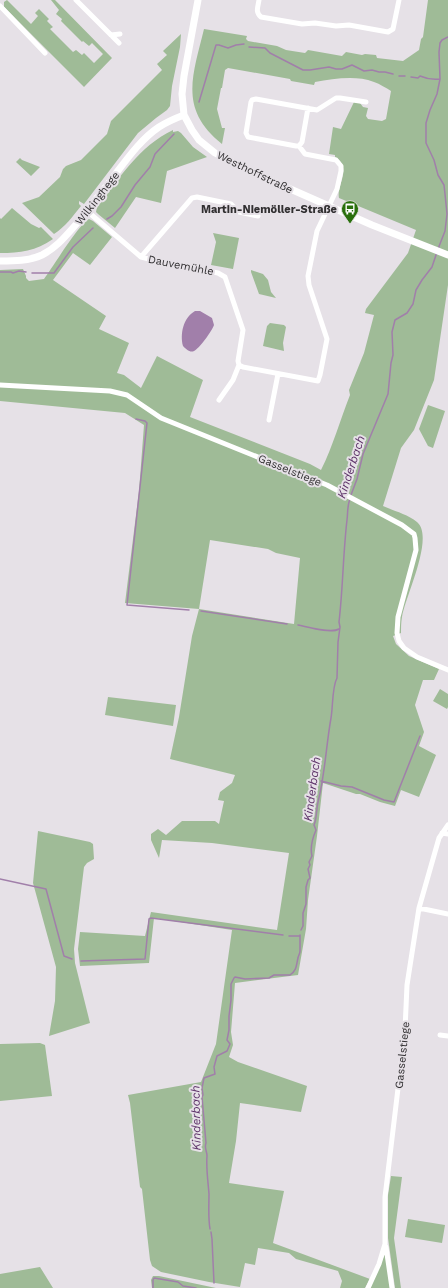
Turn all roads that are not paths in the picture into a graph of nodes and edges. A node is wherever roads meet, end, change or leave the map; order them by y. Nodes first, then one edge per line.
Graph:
1 (76, 0) edge
2 (198, 0) edge
3 (259, 0) edge
4 (399, 1) edge
5 (0, 6) edge
6 (120, 34) dead end
7 (111, 35) junction
8 (119, 43) dead end
9 (45, 53) dead end
10 (366, 102) dead end
11 (308, 108) junction
12 (184, 115) junction
13 (299, 146) junction
14 (330, 206) junction
15 (87, 211) junction
16 (258, 216) dead end
17 (448, 255) edge
18 (141, 257) junction
19 (0, 261) edge
20 (239, 365) junction
21 (278, 374) junction
22 (0, 385) edge
23 (219, 400) dead end
24 (269, 420) dead end
25 (448, 670) edge
26 (448, 825) edge
27 (442, 833) junction
28 (448, 834) edge
29 (419, 908) junction
30 (448, 914) edge
31 (440, 1035) dead end
32 (448, 1036) edge
33 (385, 1244) junction
34 (368, 1288) edge
35 (392, 1288) edge

1 - 7 street
2 - 12 street, Westhoffstraße
3 - 4 street
5 - 9 street
6 - 7 street
7 - 8 street
10 - 11 street
11 - 13 street
11 - 13 street
12 - 14 street, Westhoffstraße
12 - 15 street, Wilkinghege
13 - 14 street
14 - 17 street, Westhoffstraße
14 - 21 street
15 - 18 street, Dauvemühle
15 - 19 street, Wilkinghege
16 - 18 street, Dauvemühle
18 - 20 street, Dauvemühle
20 - 21 street
20 - 23 street, Dauvemühle
21 - 24 street
22 - 25 street, Gasselstiege
26 - 27 street, Gasselstiege
27 - 28 street
27 - 29 street, Gasselstiege
29 - 30 street
29 - 33 street, Gasselstiege
31 - 32 street
33 - 34 street, Gasselstiege
33 - 35 street

